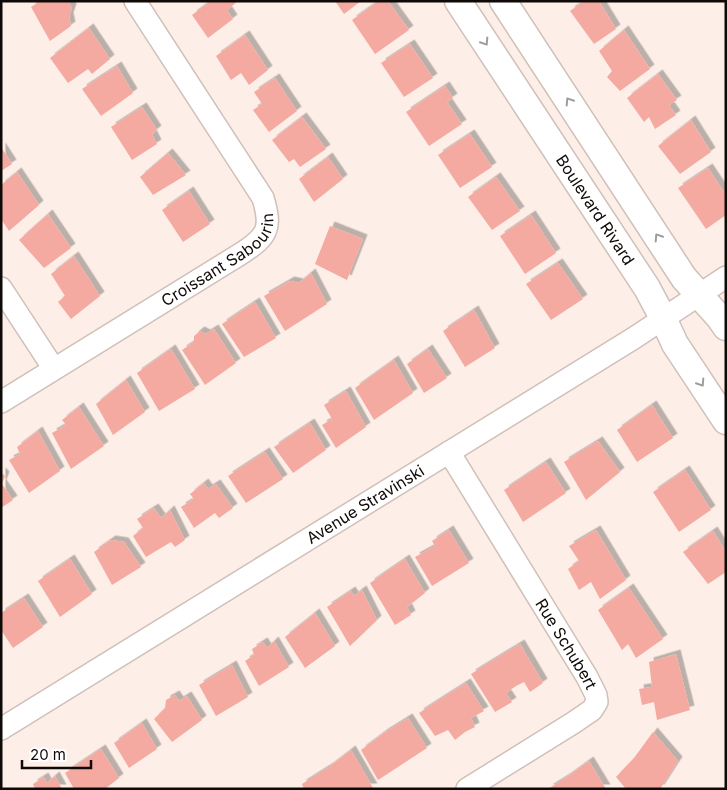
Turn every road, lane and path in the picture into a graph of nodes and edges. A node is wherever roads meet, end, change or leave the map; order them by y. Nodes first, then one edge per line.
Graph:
1 (135, 1) edge
2 (458, 1) edge
3 (504, 1) edge
4 (726, 277) edge
5 (1, 288) edge
6 (699, 294) junction
7 (663, 318) junction
8 (726, 327) edge
9 (54, 369) junction
10 (1, 402) edge
11 (726, 421) edge
12 (449, 452) junction
13 (1, 729) edge
14 (467, 789) edge

1 - 9 street, Croissant Sabourin
2 -> 7 street, Boulevard Rivard
6 -> 3 street
4 - 6 street, Avenue Stravinski
5 - 9 street
6 - 7 street, Avenue Stravinski
6 - 8 street
7 -> 11 street, Boulevard Rivard
7 - 12 street, Avenue Stravinski
9 - 10 street, Croissant Sabourin
12 - 13 street, Avenue Stravinski
12 - 14 street, Rue Schubert

